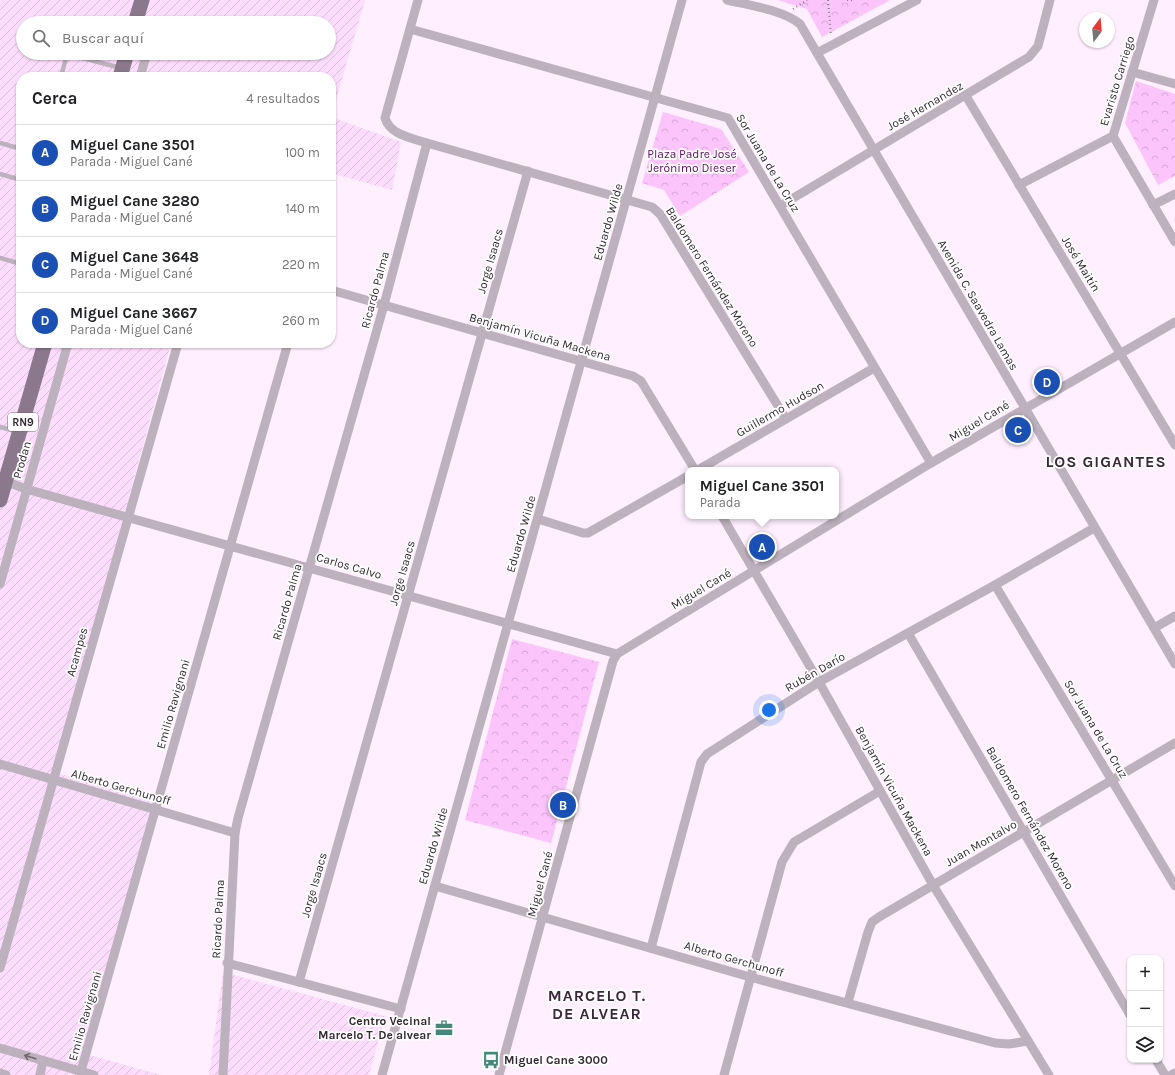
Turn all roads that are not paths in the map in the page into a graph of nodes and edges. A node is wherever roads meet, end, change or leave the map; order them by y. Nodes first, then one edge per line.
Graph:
1 (142, 0) edge
2 (418, 0) edge
3 (682, 0) edge
4 (727, 0) edge
5 (917, 0) edge
6 (1050, 0) edge
7 (1154, 0) edge
8 (739, 2) edge
9 (137, 16) edge
10 (410, 29) junction
11 (817, 53) junction
12 (65, 60) edge
13 (84, 60) edge
14 (125, 60) edge
15 (144, 60) edge
16 (62, 72) edge
17 (118, 72) edge
18 (121, 72) edge
19 (141, 72) edge
20 (1132, 72) junction
21 (1175, 84) edge
22 (966, 96) junction
23 (656, 98) junction
24 (1113, 136) junction
25 (0, 143) edge
26 (427, 143) junction
27 (16, 148) edge
28 (873, 150) junction
29 (528, 171) junction
30 (0, 174) edge
31 (16, 179) edge
32 (1019, 185) junction
33 (1175, 194) edge
34 (627, 199) junction
35 (1153, 205) junction
36 (780, 206) junction
37 (1175, 242) edge
38 (0, 258) edge
39 (16, 263) edge
40 (336, 292) edge
41 (384, 306) junction
42 (1175, 322) edge
43 (482, 333) junction
44 (44, 348) edge
45 (67, 348) edge
46 (177, 348) edge
47 (287, 348) edge
48 (1121, 354) junction
49 (582, 360) junction
50 (874, 368) junction
51 (1024, 408) junction
52 (786, 419) junction
53 (0, 427) edge
54 (20, 433) junction
55 (1175, 445) edge
56 (931, 463) junction
57 (694, 467) edge
58 (701, 467) edge
59 (685, 478) edge
60 (5, 482) junction
61 (26, 489) junction
62 (0, 500) edge
63 (128, 517) junction
64 (538, 519) junction
65 (724, 519) edge
66 (838, 519) edge
67 (839, 519) edge
68 (1094, 528) junction
69 (231, 546) junction
70 (309, 568) junction
71 (754, 570) junction
72 (0, 584) edge
73 (995, 585) junction
74 (408, 595) junction
75 (1175, 616) edge
76 (508, 625) junction
77 (1154, 628) junction
78 (908, 634) junction
79 (617, 654) junction
80 (1175, 664) edge
81 (819, 682) junction
82 (1175, 743) edge
83 (0, 764) edge
84 (54, 780) junction
85 (1112, 780) junction
86 (880, 791) junction
87 (156, 810) junction
88 (1024, 832) junction
89 (235, 833) junction
90 (933, 885) junction
91 (435, 886) junction
92 (1175, 886) edge
93 (543, 918) junction
94 (651, 948) junction
95 (227, 963) junction
96 (0, 968) edge
97 (750, 977) junction
98 (299, 982) junction
99 (848, 1002) junction
100 (401, 1009) junction
101 (1127, 1010) edge
102 (1028, 1042) junction
103 (0, 1048) edge
104 (43, 1061) junction
105 (1158, 1063) edge
106 (81, 1071) junction
107 (0, 1073) edge
108 (1175, 1073) edge
109 (6, 1075) edge
110 (40, 1075) edge
111 (94, 1075) edge
112 (223, 1075) edge
113 (382, 1075) edge
114 (499, 1075) edge
115 (724, 1075) edge
116 (1049, 1075) edge
117 (1165, 1075) edge
118 (1171, 1075) edge

1 - 9 main road
2 - 10 street
3 - 23 street, Eduardo Wilde
4 - 8 street, Avenida C. Saavedra Lamas
5 - 11 street
6 - 22 street, José Hernandez
7 - 20 street, Evaristo Carriego
8 - 11 street, Avenida C. Saavedra Lamas
10 - 23 street, Sor Juana de La Cruz
10 - 26 street, Baldomero Fernández Moreno
11 - 28 street, Avenida C. Saavedra Lamas
12 - 16 lane
13 - 17 lane
14 - 18 main road
15 - 19 street
20 - 21 street
20 - 24 street, Evaristo Carriego
22 - 28 street, José Hernandez
22 - 32 street, José Maitín
23 - 34 street, Eduardo Wilde
23 - 36 street, Sor Juana de La Cruz
24 - 32 street, Evaristo Carriego
24 - 35 street
25 - 27 lane
26 - 29 street, Baldomero Fernández Moreno
26 - 41 street, Ricardo Palma
28 - 36 street, José Hernandez
28 - 51 street, Avenida C. Saavedra Lamas
29 - 34 street, Baldomero Fernández Moreno
29 - 43 street, Jorge Isaacs
30 - 31 lane
32 - 48 street, José Maitín
33 - 35 street
34 - 49 street, Eduardo Wilde
34 - 52 street, Baldomero Fernández Moreno
35 - 37 street
36 - 50 street, Sor Juana de La Cruz
38 - 39 lane
40 - 41 street, Benjamín Vicuña Mackena
41 - 43 street, Benjamín Vicuña Mackena
41 - 70 street, Ricardo Palma
42 - 48 street, Miguel Cané
43 - 49 street, Benjamín Vicuña Mackena
43 - 74 street, Jorge Isaacs
44 - 54 main road, RN9
45 - 61 street, Prodan
46 - 63 street, Acampes
47 - 69 street, Emilio Ravignani
48 - 51 street, Miguel Cané
48 - 55 street, José Maitín
49 - 57 street, Benjamín Vicuña Mackena
49 - 64 street, Eduardo Wilde
50 - 52 street, Guillermo Hudson
50 - 56 street, Sor Juana de La Cruz
51 - 56 street, Miguel Cané
51 - 68 street, Avenida C. Saavedra Lamas
52 - 58 street, Guillermo Hudson
53 - 54 lane
54 - 60 main road, RN9
56 - 67 street, Miguel Cané
59 - 64 street
60 - 61 street, Carlos Calvo
60 - 62 main road, RN9
61 - 63 street, Carlos Calvo
61 - 72 street, Prodan
63 - 69 street, Carlos Calvo
63 - 84 street, Acampes
64 - 76 street, Eduardo Wilde
65 - 71 street, Benjamín Vicuña Mackena
66 - 71 street, Miguel Cané
68 - 73 street, Rubén Darío
68 - 77 street, Avenida C. Saavedra Lamas
69 - 70 street, Carlos Calvo
69 - 87 street, Emilio Ravignani
70 - 74 street, Carlos Calvo
70 - 89 street, Ricardo Palma
71 - 79 street, Miguel Cané
71 - 81 street, Benjamín Vicuña Mackena
73 - 78 street, Rubén Darío
73 - 85 street, Sor Juana de La Cruz
74 - 76 street, Carlos Calvo
74 - 98 street, Jorge Isaacs
75 - 77 street
76 - 79 street, Carlos Calvo
76 - 91 street, Eduardo Wilde
77 - 80 street, Avenida C. Saavedra Lamas
78 - 81 street, Rubén Darío
78 - 88 street, Baldomero Fernández Moreno
79 - 93 street, Miguel Cané
81 - 86 street, Benjamín Vicuña Mackena
81 - 94 street, Rubén Darío
82 - 85 street, Juan Montalvo
83 - 84 street, Alberto Gerchunoff
84 - 87 street, Alberto Gerchunoff
84 - 96 street, Acampes
85 - 88 street, Juan Montalvo
85 - 92 street, Sor Juana de La Cruz
86 - 90 street, Benjamín Vicuña Mackena
86 - 97 street
87 - 89 street, Alberto Gerchunoff
87 - 106 street, Emilio Ravignani
88 - 90 street, Juan Montalvo
88 - 101 street, Baldomero Fernández Moreno
89 - 95 street, Ricardo Palma
90 - 99 street, Juan Montalvo
90 - 102 street, Benjamín Vicuña Mackena
91 - 93 street, Alberto Gerchunoff
91 - 100 street, Eduardo Wilde
93 - 94 street, Alberto Gerchunoff
93 - 114 street, Miguel Cané
94 - 97 street, Alberto Gerchunoff
95 - 98 street
95 - 112 street, Ricardo Palma
97 - 99 street, Alberto Gerchunoff
97 - 115 street
98 - 100 street
99 - 102 street, Alberto Gerchunoff
100 - 113 street, Eduardo Wilde
102 - 116 street, Benjamín Vicuña Mackena
104 -> 103 street
104 - 106 street
104 - 110 street
105 - 117 street
106 - 111 street
107 - 109 street
108 - 118 street

